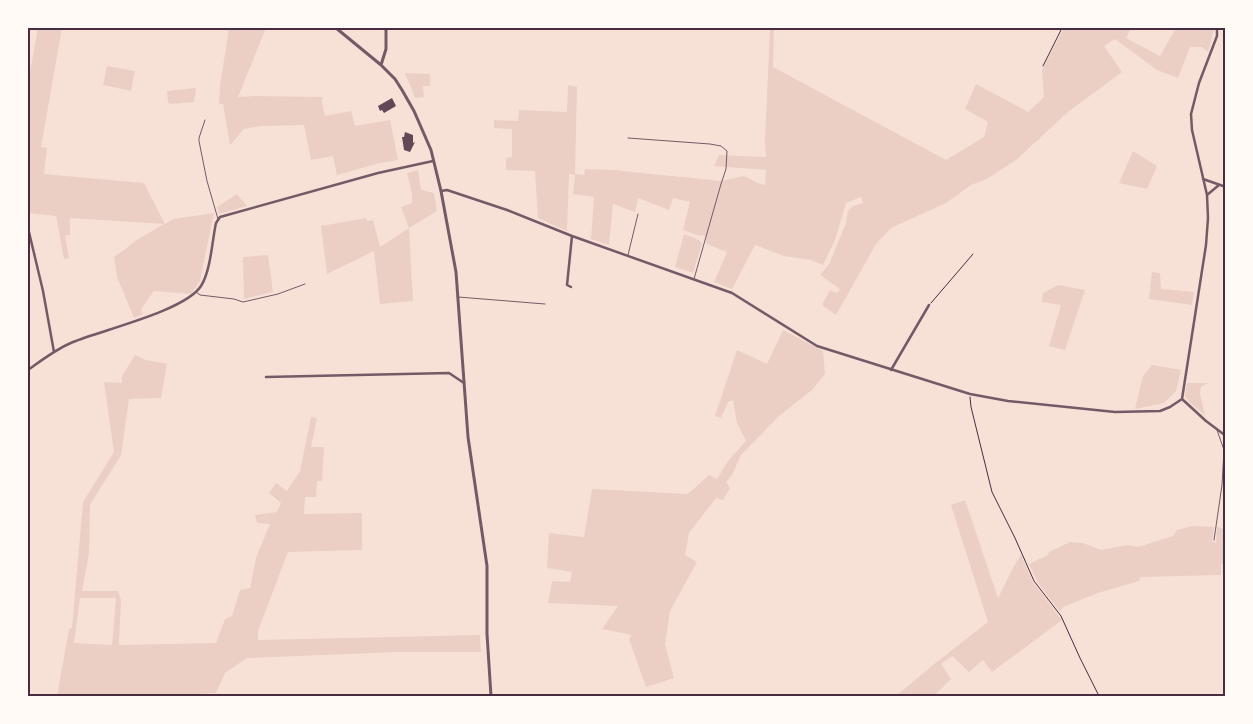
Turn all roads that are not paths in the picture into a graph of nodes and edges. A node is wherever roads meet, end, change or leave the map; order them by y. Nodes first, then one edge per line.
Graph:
1 (336, 28) edge
2 (386, 28) edge
3 (1217, 28) edge
4 (381, 65) junction
5 (205, 120) dead end
6 (628, 138) dead end
7 (433, 161) junction
8 (1203, 179) junction
9 (1219, 185) junction
10 (1226, 187) edge
11 (441, 191) junction
12 (1207, 195) junction
13 (638, 214) dead end
14 (218, 220) junction
15 (28, 228) edge
16 (572, 236) junction
17 (628, 256) junction
18 (694, 280) junction
19 (305, 284) dead end
20 (571, 287) dead end
21 (196, 292) junction
22 (458, 297) junction
23 (545, 304) dead end
24 (929, 305) road end
25 (54, 352) junction
26 (28, 370) edge
27 (891, 370) junction
28 (266, 377) dead end
29 (464, 383) junction
30 (1182, 399) junction
31 (1217, 429) junction
32 (1226, 436) edge
33 (1214, 540) dead end
34 (491, 696) edge

1 - 4 street
2 - 4 street
3 - 8 street
4 - 7 street
5 - 14 lane
6 - 18 lane
7 - 11 street
7 - 14 street
8 - 9 street
8 - 12 street
9 - 10 street
9 - 12 street
11 - 16 street
11 - 22 street
12 - 30 street
13 - 17 lane
14 - 21 street
15 - 25 street
16 - 17 street
16 - 20 street
17 - 18 street
18 - 27 street
19 - 21 lane
21 - 25 street
22 - 23 lane
22 - 29 street
24 - 27 street
25 - 26 street
27 - 30 street
28 - 29 street
29 - 34 street
30 - 31 street
31 - 32 street
31 - 33 lane

